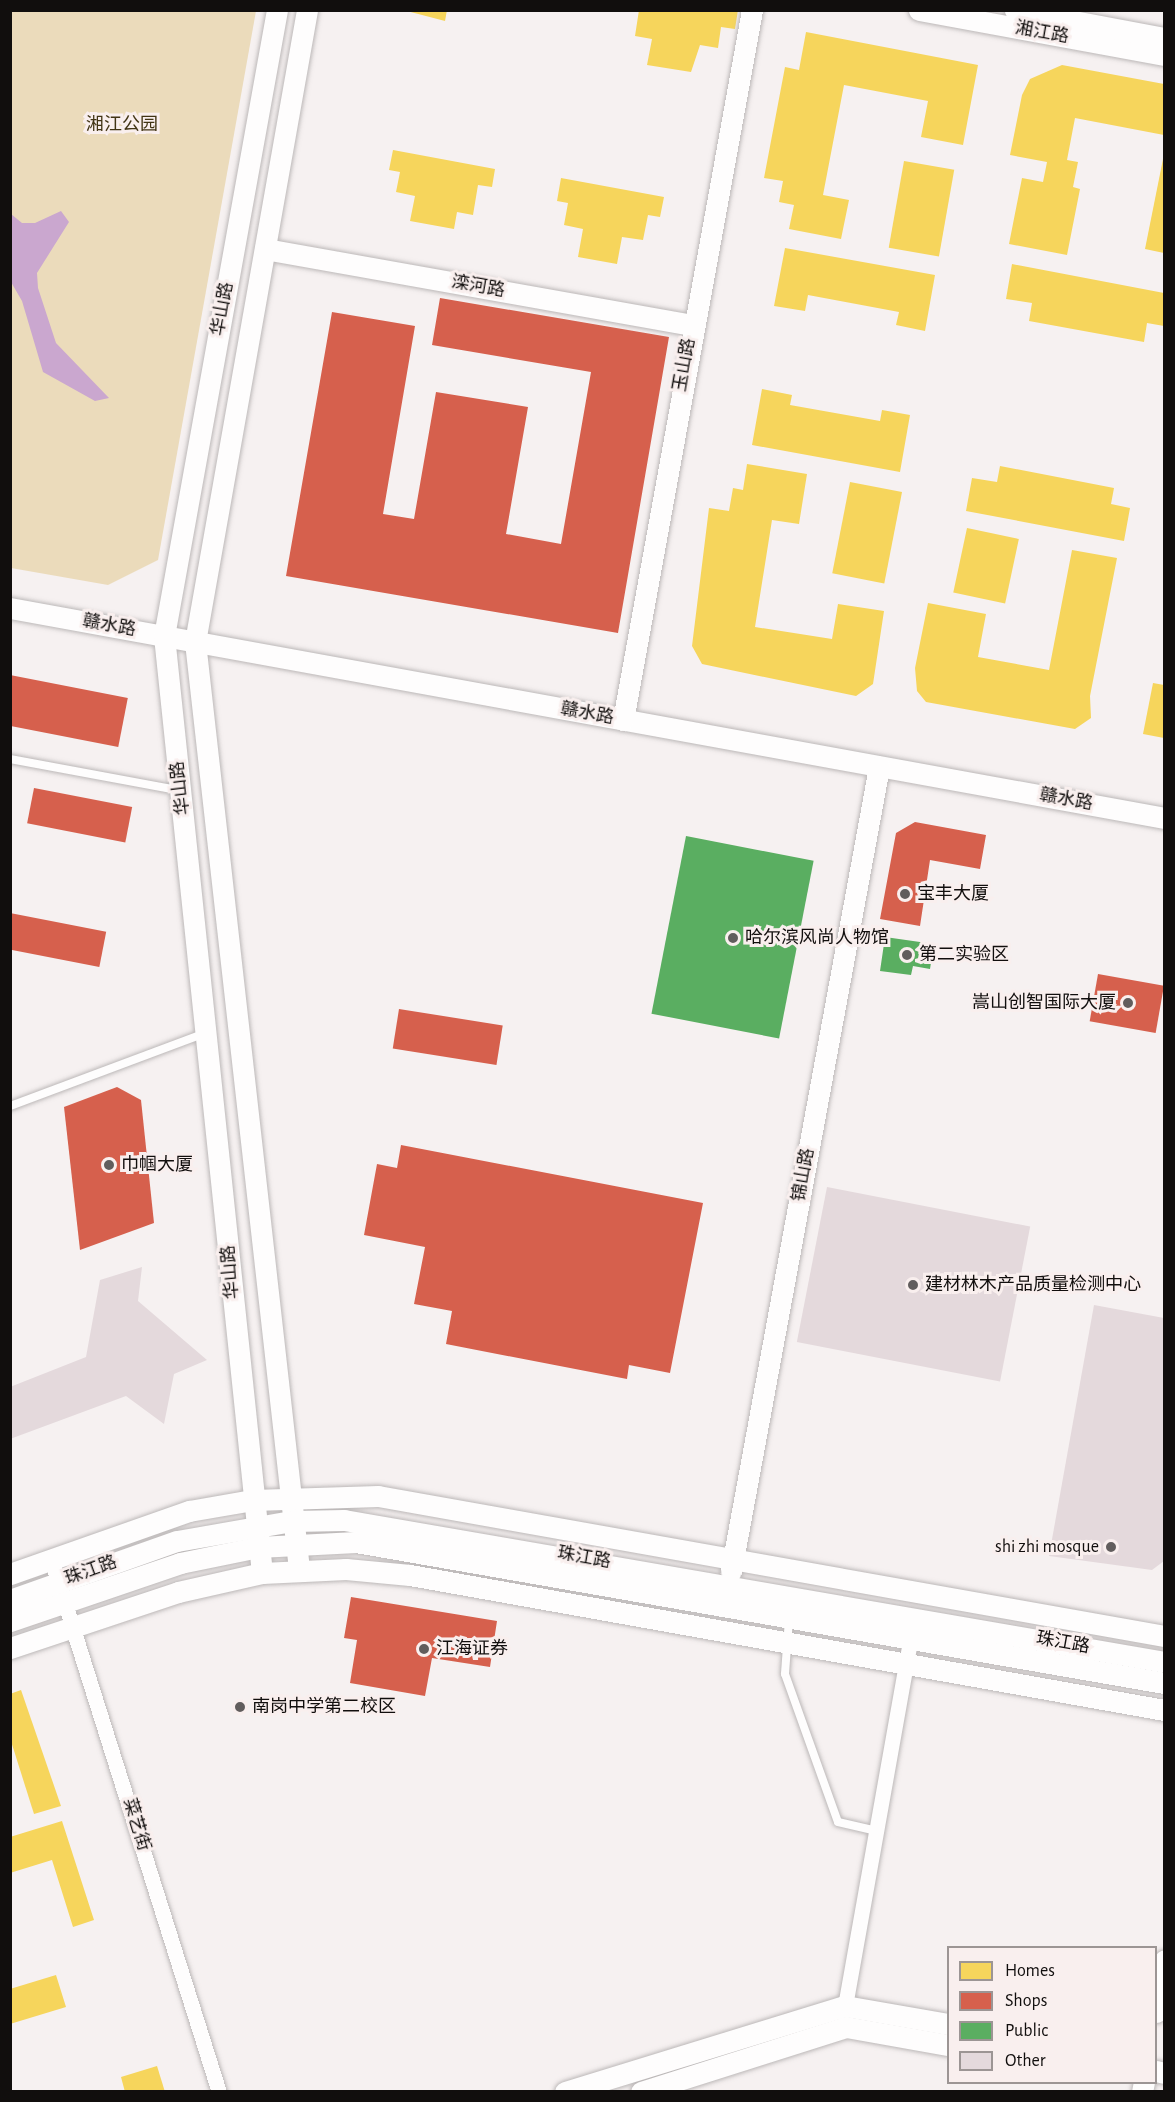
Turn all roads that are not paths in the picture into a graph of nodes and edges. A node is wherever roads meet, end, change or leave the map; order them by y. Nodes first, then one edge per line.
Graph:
1 (277, 10) edge
2 (307, 10) edge
3 (752, 10) edge
4 (919, 10) edge
5 (1015, 10) edge
6 (1164, 38) edge
7 (1164, 55) edge
8 (265, 249) junction
9 (692, 325) junction
10 (10, 608) edge
11 (10, 621) edge
12 (164, 642) junction
13 (195, 647) junction
14 (623, 720) junction
15 (10, 759) edge
16 (878, 772) junction
17 (182, 791) junction
18 (1164, 818) edge
19 (1164, 829) edge
20 (208, 1033) junction
21 (10, 1106) edge
22 (289, 1498) junction
23 (253, 1500) junction
24 (292, 1521) junction
25 (257, 1537) junction
26 (295, 1544) junction
27 (51, 1559) junction
28 (733, 1559) junction
29 (299, 1569) junction
30 (262, 1573) junction
31 (10, 1574) edge
32 (729, 1584) junction
33 (62, 1592) junction
34 (10, 1600) edge
35 (789, 1615) junction
36 (10, 1621) edge
37 (74, 1625) junction
38 (911, 1636) junction
39 (1164, 1636) edge
40 (787, 1642) junction
41 (10, 1648) edge
42 (1164, 1662) edge
43 (906, 1664) junction
44 (1164, 1683) edge
45 (1164, 1710) edge
46 (878, 1832) junction
47 (1164, 1961) edge
48 (1157, 2001) edge
49 (845, 2006) junction
50 (947, 2024) edge
51 (947, 2045) edge
52 (653, 2064) junction
53 (651, 2090) edge
54 (219, 2091) edge
55 (565, 2091) edge

1 - 12 main road, 华山路
2 - 8 main road, 华山路
3 - 9 main road, 玉山路
4 - 7 main road, 湘江路
5 - 6 main road, 湘江路
8 - 9 main road, 滦河路
8 - 13 main road, 华山路
9 - 14 main road, 玉山路
10 - 12 main road, 赣水路
11 - 12 main road, 赣水路
12 - 13 main road, 赣水路
12 - 17 main road, 华山路
13 - 14 main road, 赣水路
13 - 16 main road, 赣水路
13 - 22 main road, 华山路
14 - 16 main road, 赣水路
15 - 17 lane
16 - 18 main road, 赣水路
16 - 19 main road, 赣水路
16 - 28 main road, 锦山路
17 - 20 main road, 华山路
20 - 21 lane
20 - 23 main road, 华山路
22 - 23 main road, 珠江路
22 - 24 main road, 华山路
22 - 28 main road, 珠江路
23 - 25 main road, 华山路
23 - 27 main road, 珠江路
24 - 25 main road, 珠江路
24 - 26 main road, 华山路
24 - 32 main road, 珠江路
25 - 26 main road, 珠江路
25 - 30 main road, 华山路
25 - 33 main road, 珠江路
26 - 29 main road, 华山路
26 - 35 main road, 珠江路
27 - 31 main road, 珠江路
27 - 33 street, 菜艺街
28 - 32 main road, 锦山路
28 - 39 main road, 珠江路
29 - 30 main road
29 - 40 main road
30 - 37 main road
32 - 42 main road, 珠江路
33 - 34 main road, 珠江路
33 - 36 main road, 珠江路
33 - 37 street, 菜艺街
35 - 38 main road, 珠江路
35 - 40 lane
37 - 41 main road
37 - 54 street, 菜艺街
38 - 43 street
38 - 44 main road, 珠江路
40 - 43 main road
40 - 46 lane
43 - 45 main road
43 - 46 street
46 - 49 street
47 - 48 main road
49 - 50 main road
49 - 52 main road
51 - 53 main road
52 - 53 street
52 - 55 main road

